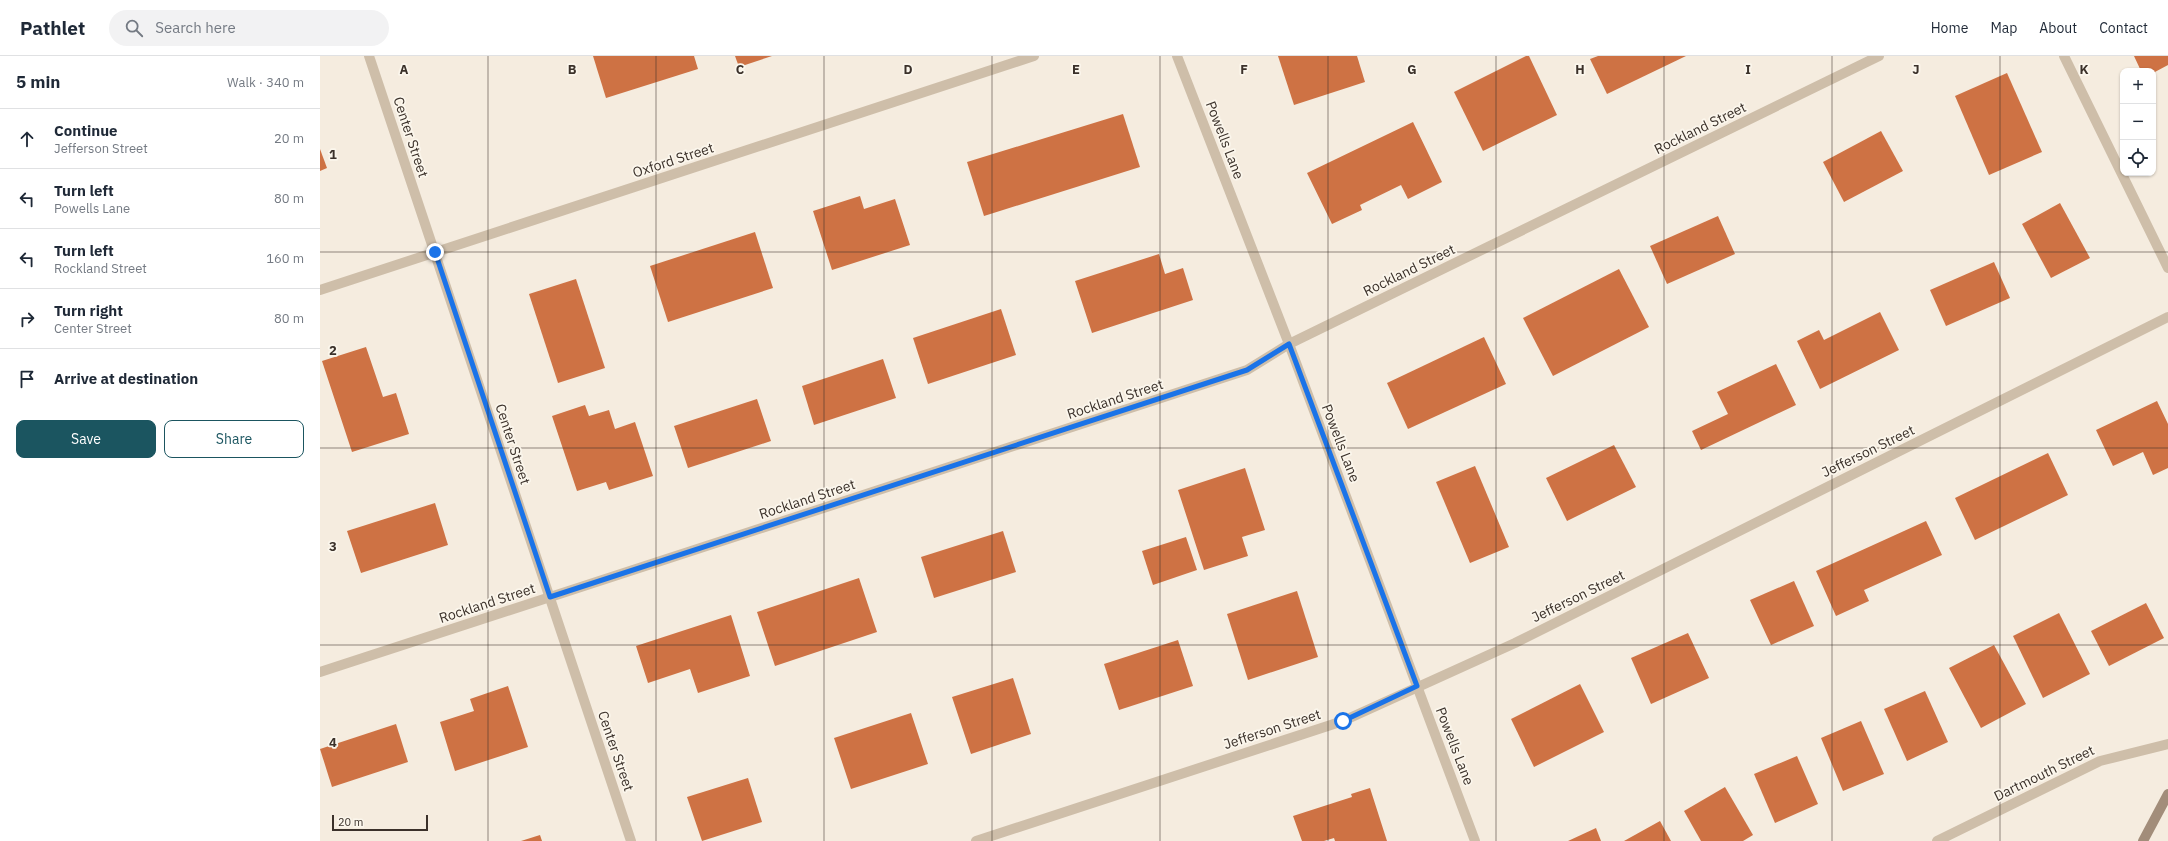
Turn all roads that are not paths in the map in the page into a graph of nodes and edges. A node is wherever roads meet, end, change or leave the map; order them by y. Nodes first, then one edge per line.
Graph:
1 (369, 56) edge
2 (1034, 56) edge
3 (1177, 56) edge
4 (1879, 56) edge
5 (2064, 56) edge
6 (435, 252) junction
7 (2168, 268) edge
8 (320, 290) edge
9 (2168, 318) edge
10 (1289, 344) junction
11 (550, 597) junction
12 (320, 672) edge
13 (1417, 686) junction
14 (2168, 744) edge
15 (2168, 794) edge
16 (631, 841) edge
17 (976, 841) edge
18 (1475, 841) edge
19 (1937, 841) edge
20 (2142, 841) edge

1 - 6 street, Center Street
2 - 6 street, Oxford Street
3 - 10 street, Powells Lane
4 - 10 street, Rockland Street
5 - 7 street
6 - 8 street, Oxford Street
6 - 11 street, Center Street
9 - 13 street, Jefferson Street
10 - 11 street, Rockland Street
10 - 13 street, Powells Lane
11 - 12 street, Rockland Street
11 - 16 street, Center Street
13 - 17 street, Jefferson Street
13 - 18 street, Powells Lane
14 - 19 street, Dartmouth Street
15 - 20 main road

